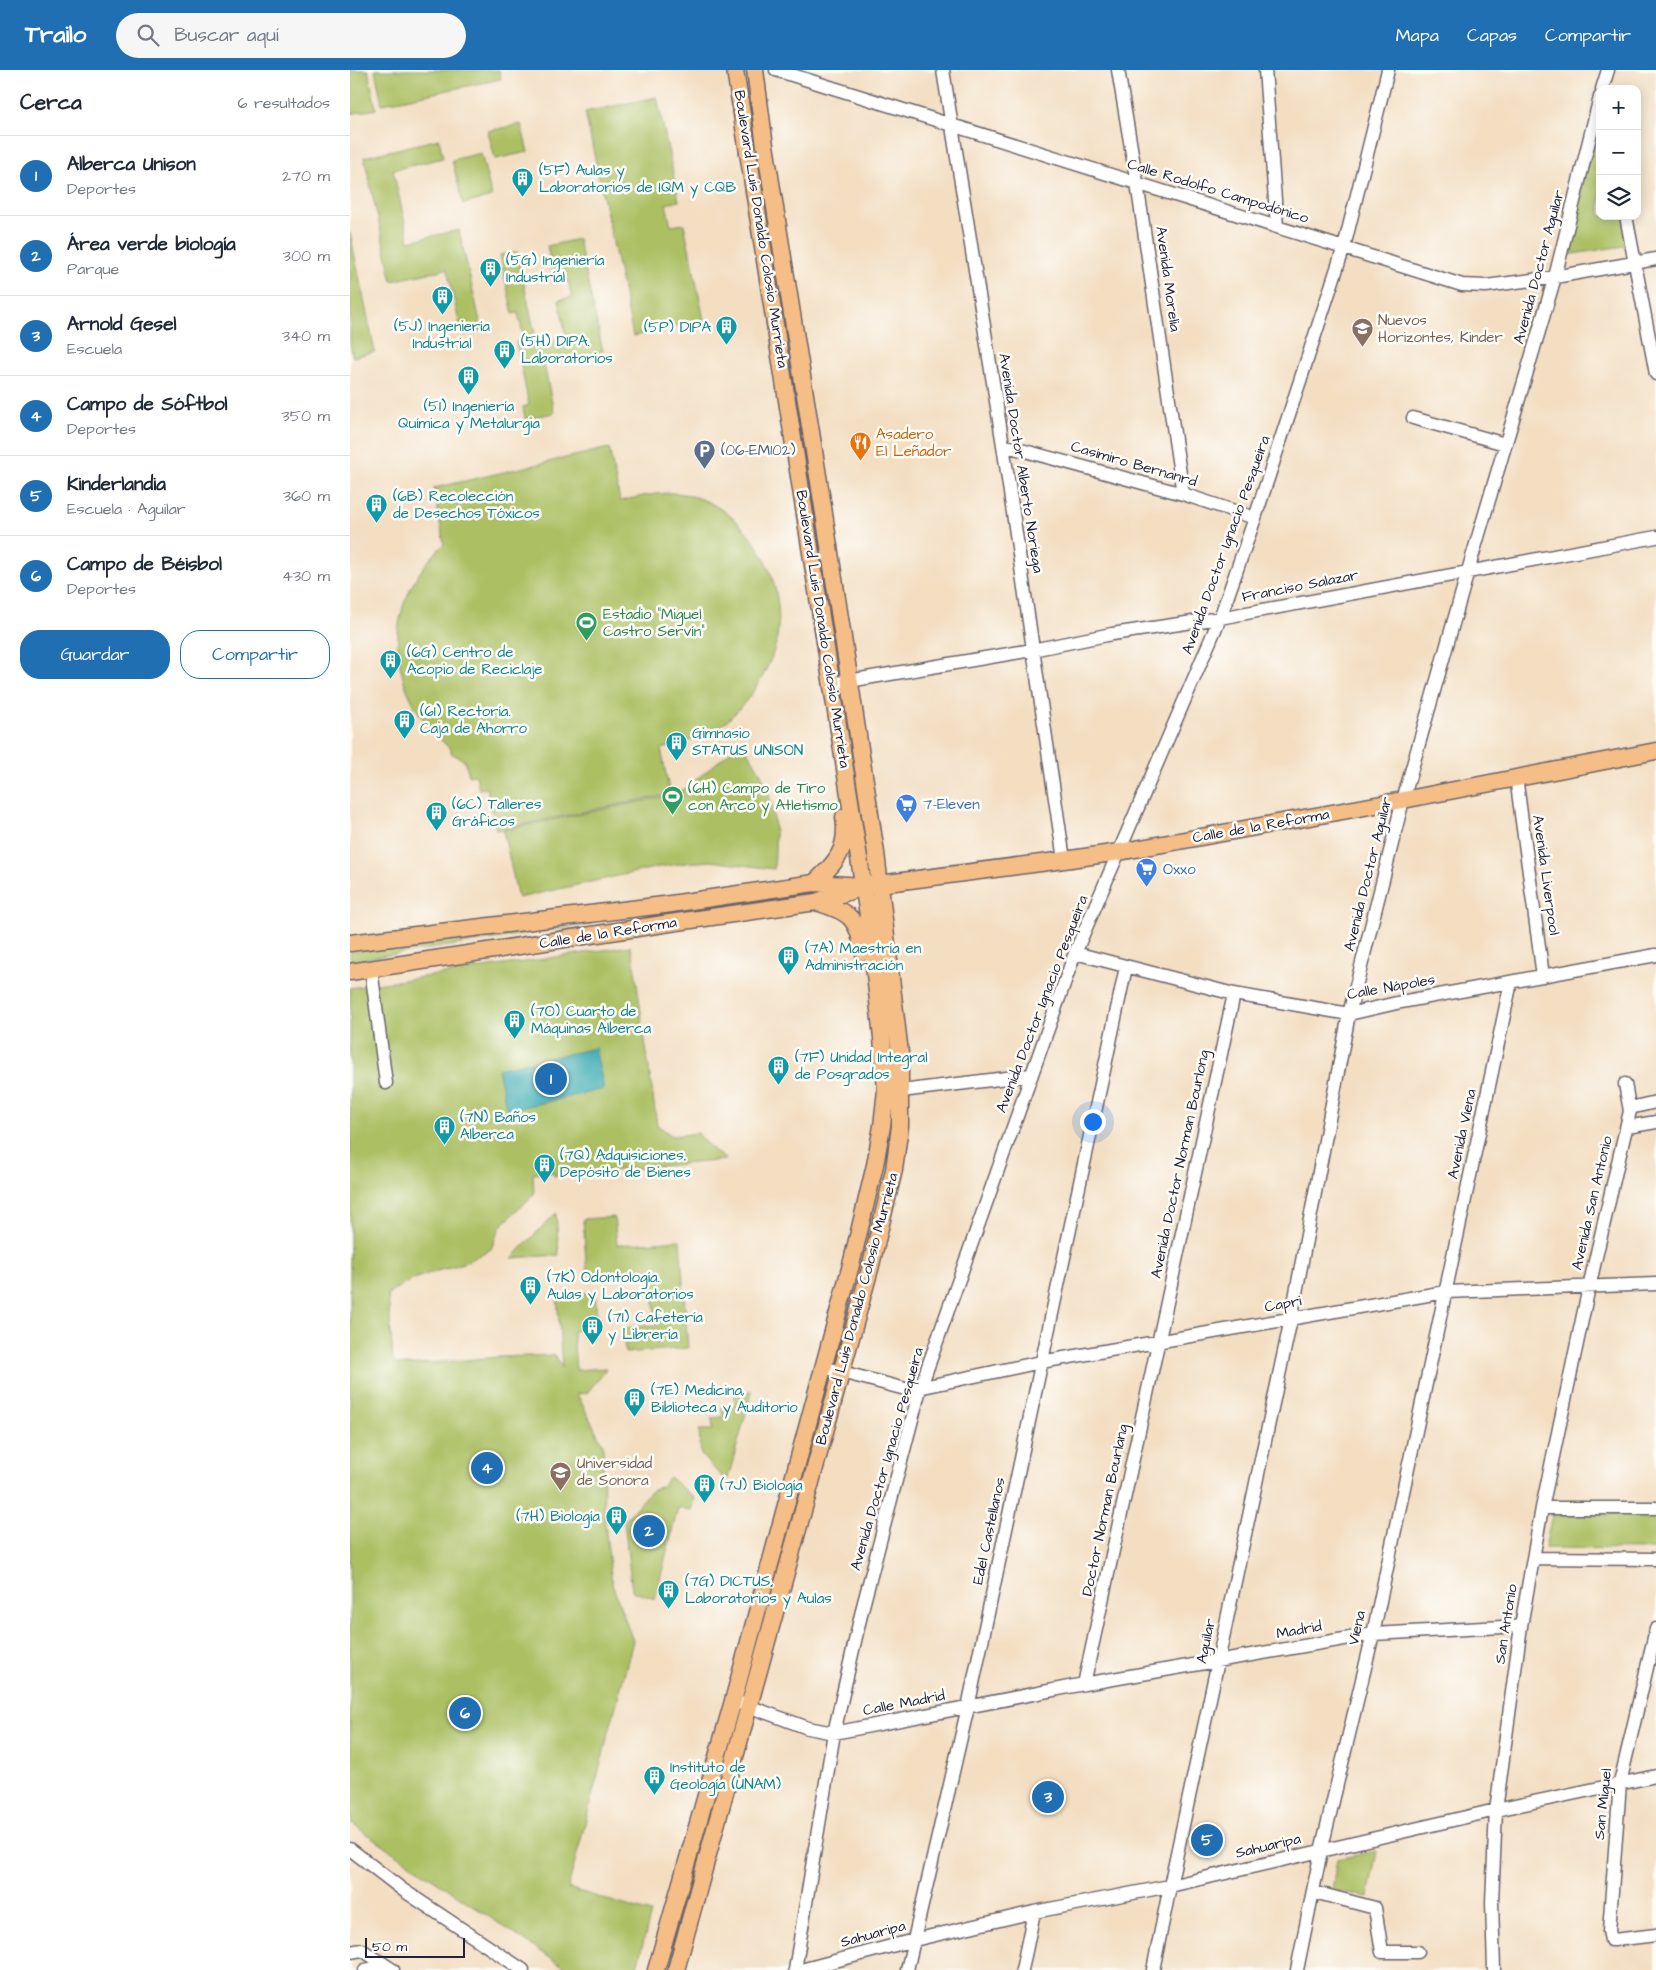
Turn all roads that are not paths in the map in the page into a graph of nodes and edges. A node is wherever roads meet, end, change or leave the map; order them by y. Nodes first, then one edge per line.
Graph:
1 (735, 70) edge
2 (754, 70) edge
3 (776, 70) edge
4 (943, 70) edge
5 (1118, 70) edge
6 (1265, 70) edge
7 (1388, 70) edge
8 (1608, 70) edge
9 (1604, 85) edge
10 (1596, 113) edge
11 (952, 126) junction
12 (1137, 183) junction
13 (1627, 220) edge
14 (1277, 226) junction
15 (1344, 247) junction
16 (1656, 259) edge
17 (1634, 262) junction
18 (1555, 277) junction
19 (1656, 374) edge
20 (1412, 418) dead end
21 (1505, 444) junction
22 (1003, 445) junction
23 (1183, 494) junction
24 (1256, 518) junction
25 (1656, 537) edge
26 (1468, 571) junction
27 (1220, 618) junction
28 (1032, 650) junction
29 (850, 681) junction
30 (831, 684) junction
31 (839, 734) junction
32 (1656, 752) edge
33 (1516, 777) junction
34 (1403, 800) junction
35 (1119, 852) junction
36 (1064, 860) junction
37 (814, 884) junction
38 (872, 885) junction
39 (816, 902) junction
40 (350, 942) edge
41 (1075, 953) junction
42 (1656, 956) edge
43 (1126, 967) junction
44 (371, 969) junction
45 (350, 972) edge
46 (1543, 976) junction
47 (1511, 982) junction
48 (1234, 994) junction
49 (1349, 1014) junction
50 (1031, 1075) junction
51 (386, 1083) dead end
52 (1625, 1084) dead end
53 (901, 1091) junction
54 (1656, 1102) edge
55 (1630, 1108) junction
56 (1656, 1122) edge
57 (882, 1126) junction
58 (1627, 1127) junction
59 (873, 1257) junction
60 (1656, 1284) edge
61 (1589, 1287) junction
62 (1445, 1292) junction
63 (1291, 1319) junction
64 (1157, 1342) junction
65 (1041, 1362) junction
66 (824, 1367) junction
67 (842, 1372) junction
68 (920, 1389) junction
69 (1542, 1508) junction
70 (1656, 1508) edge
71 (1533, 1558) junction
72 (1656, 1558) edge
73 (1521, 1626) junction
74 (1656, 1629) edge
75 (1373, 1634) junction
76 (1219, 1660) junction
77 (1084, 1684) junction
78 (741, 1703) junction
79 (968, 1707) junction
80 (834, 1733) junction
81 (1656, 1776) edge
82 (1620, 1783) junction
83 (1496, 1810) junction
84 (350, 1849) edge
85 (1321, 1851) junction
86 (1170, 1886) junction
87 (1314, 1892) junction
88 (1034, 1912) junction
89 (1656, 1935) edge
90 (914, 1940) junction
91 (355, 1950) edge
92 (1418, 1952) dead end
93 (389, 1968) edge
94 (365, 1970) edge
95 (523, 1970) edge
96 (656, 1970) edge
97 (676, 1970) edge
98 (796, 1970) edge
99 (800, 1970) edge
100 (907, 1970) edge
101 (1022, 1970) edge
102 (1153, 1970) edge
103 (1297, 1970) edge
104 (1494, 1970) edge

1 - 30 main road, Boulevard Luis Donaldo Colosio Murrieta
2 - 29 main road, Boulevard Luis Donaldo Colosio Murrieta
3 - 11 street, Calle Rodolfo Campodónico
4 - 11 street, Avenida Doctor Alberto Noriega
5 - 12 street, Avenida Morelia
6 - 14 street
7 - 15 street, Avenida Doctor Ignacio Pesqueira
8 - 9 street
10 - 18 street, Avenida Doctor Aguilar
11 - 12 street, Calle Rodolfo Campodónico
11 - 22 street, Avenida Doctor Alberto Noriega
12 - 14 street, Calle Rodolfo Campodónico
12 - 23 street, Avenida Morelia
13 - 17 street
14 - 15 street, Calle Rodolfo Campodónico
15 - 18 street, Calle Rodolfo Campodónico
15 - 24 street, Avenida Doctor Ignacio Pesqueira
16 - 17 street, Calle Rodolfo Campodónico
17 - 18 street, Calle Rodolfo Campodónico
17 - 19 street
18 - 21 street, Avenida Doctor Aguilar
20 - 21 street
21 - 26 street, Avenida Doctor Aguilar
22 - 23 street, Casimiro Bernanrd
22 - 28 street, Avenida Doctor Alberto Noriega
23 - 24 street, Casimiro Bernanrd
24 - 27 street, Avenida Doctor Ignacio Pesqueira
25 - 26 street, Franciso Salazar
26 - 27 street, Franciso Salazar
26 - 34 street, Avenida Doctor Aguilar
27 - 28 street, Franciso Salazar
27 - 35 street, Avenida Doctor Ignacio Pesqueira
28 - 29 street, Franciso Salazar
28 - 36 street, Avenida Doctor Alberto Noriega
29 - 30 street, Franciso Salazar
29 - 38 main road, Boulevard Luis Donaldo Colosio Murrieta
30 - 31 main road, Boulevard Luis Donaldo Colosio Murrieta
31 - 37 main road
31 - 38 main road, Boulevard Luis Donaldo Colosio Murrieta
32 - 33 main road, Calle de la Reforma
33 - 34 main road, Calle de la Reforma
33 - 46 street, Avenida Liverpool
34 - 35 main road, Calle de la Reforma
34 - 49 street, Avenida Doctor Aguilar
35 - 36 main road, Calle de la Reforma
35 - 41 street, Avenida Doctor Ignacio Pesqueira
36 - 38 main road, Calle de la Reforma
37 - 38 main road, Calle de la Reforma
37 - 40 main road, Calle de la Reforma
38 - 39 main road, Calle de la Reforma
38 - 53 main road, Boulevard Luis Donaldo Colosio Murrieta
38 - 57 main road, Boulevard Luis Donaldo Colosio Murrieta
39 - 44 main road, Calle de la Reforma
39 - 57 main road
41 - 43 street, Calle Nápoles
41 - 50 street, Avenida Doctor Ignacio Pesqueira
42 - 46 street, Calle Nápoles
43 - 48 street, Calle Nápoles
43 - 65 street, Edel Castellanos
44 - 45 main road, Calle de la Reforma
44 - 51 street
46 - 47 street, Calle Nápoles
47 - 49 street, Calle Nápoles
47 - 62 street, Avenida Viena
48 - 49 street, Calle Nápoles
48 - 64 street, Avenida Doctor Norman Bourlong
49 - 63 street, Avenida Doctor Aguilar
50 - 53 street
50 - 68 street, Avenida Doctor Ignacio Pesqueira
52 - 55 street
53 - 59 main road, Boulevard Luis Donaldo Colosio Murrieta
54 - 55 street
55 - 58 street
56 - 58 street
57 - 59 main road
57 - 66 main road, Boulevard Luis Donaldo Colosio Murrieta
58 - 61 street, Avenida San Antonio
59 - 67 main road, Boulevard Luis Donaldo Colosio Murrieta
60 - 61 street, Capri
61 - 62 street, Capri
61 - 69 street, San Antonio
62 - 63 street, Capri
62 - 75 street, Viena
63 - 64 street, Capri
63 - 76 street, Aguilar
64 - 65 street, Capri
64 - 77 street, Doctor Norman Bourlang
65 - 68 street, Capri
65 - 79 street, Edel Castellanos
66 - 67 street, Capri
66 - 78 main road, Boulevard Luis Donaldo Colosio Murrieta
67 - 68 street, Capri
67 - 78 main road, Boulevard Luis Donaldo Colosio Murrieta
68 - 80 street, Avenida Doctor Ignacio Pesqueira
69 - 70 street
69 - 71 street, San Antonio
71 - 72 street
71 - 73 street, San Antonio
73 - 75 street, Madrid
73 - 83 street, San Antonio
74 - 82 street, San Miguel
75 - 76 street, Madrid
75 - 85 street, Viena
76 - 77 street, Madrid
76 - 86 street, Aguilar
77 - 79 street, Calle Madrid
78 - 80 street, Calle Madrid
78 - 96 main road, Boulevard Luis Donaldo Colosio Murrieta
78 - 97 main road, Boulevard Luis Donaldo Colosio Murrieta
79 - 80 street, Calle Madrid
79 - 90 street, Edel Castellanos
80 - 98 street, Avenida Doctor Ignacio Pesqueira
81 - 82 street, Sahuaripa
82 - 83 street, Sahuaripa
82 - 89 street, San Miguel
83 - 85 street, Sahuaripa
83 - 104 street, San Antonio
84 - 95 street
85 - 86 street, Sahuaripa
85 - 87 street, Viena
86 - 88 street, Sahuaripa
86 - 102 street, Aguilar
87 - 92 street
87 - 103 street, Viena
88 - 90 street, Sahuaripa
88 - 101 street
90 - 99 street, Sahuaripa
90 - 100 street
91 - 93 street
93 - 94 street

